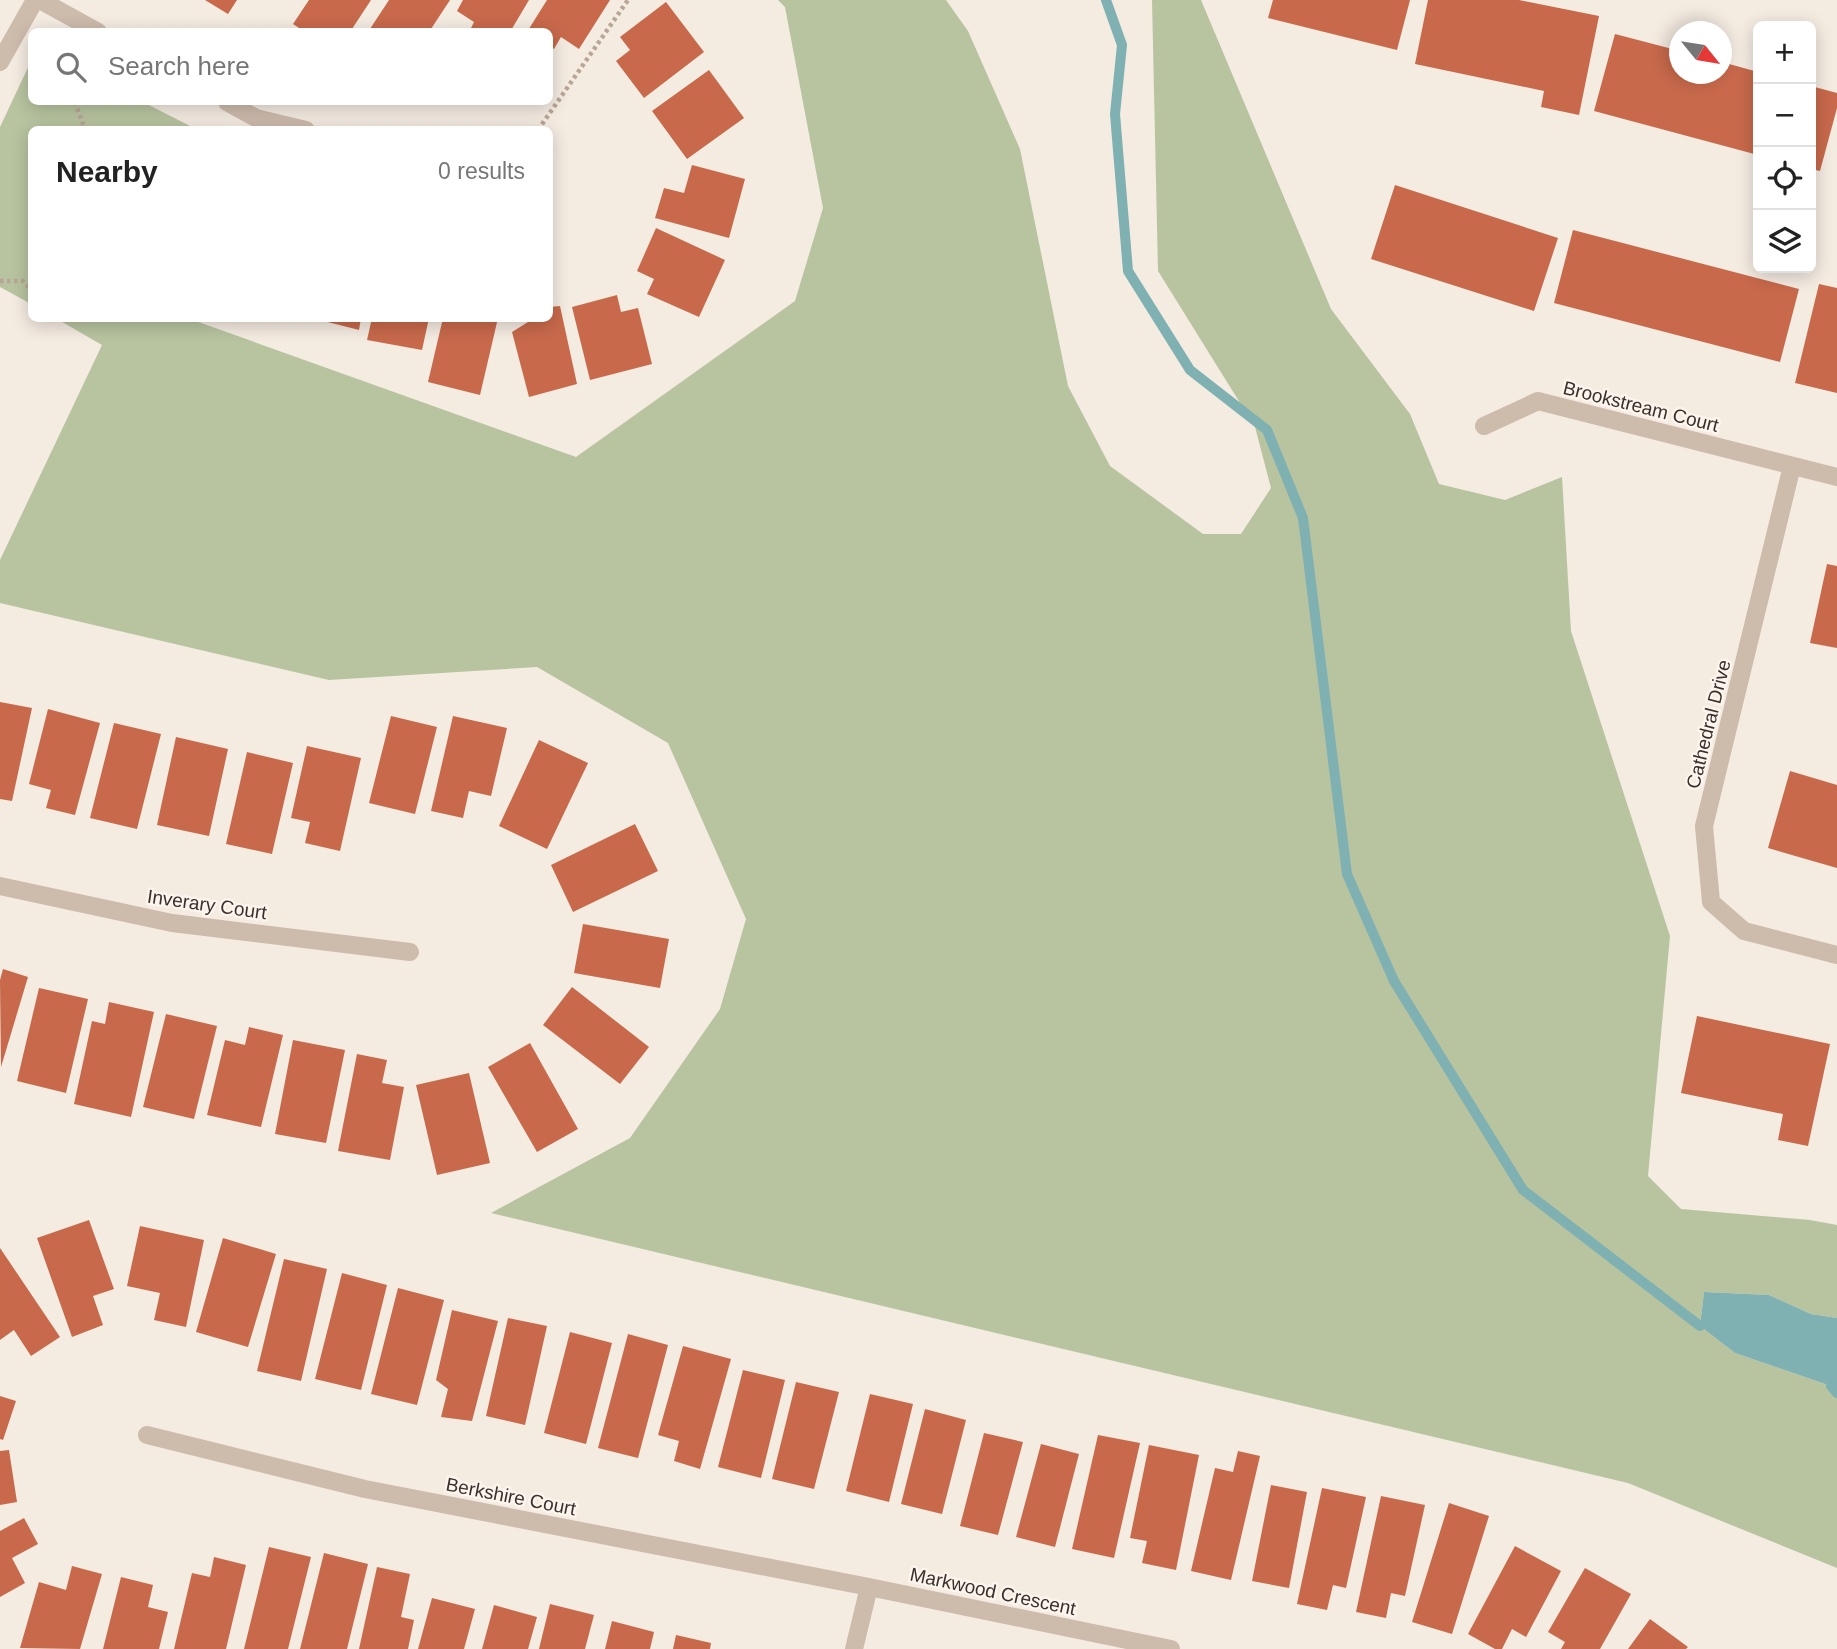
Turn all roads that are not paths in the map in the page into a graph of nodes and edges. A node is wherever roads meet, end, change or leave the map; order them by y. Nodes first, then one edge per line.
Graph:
1 (37, 0) edge
2 (90, 28) edge
3 (0, 62) edge
4 (232, 105) edge
5 (289, 126) edge
6 (1484, 426) dead end
7 (1792, 466) junction
8 (1837, 477) edge
9 (0, 886) edge
10 (410, 951) dead end
11 (1837, 955) edge
12 (147, 1436) dead end
13 (869, 1587) junction
14 (854, 1649) edge
15 (1171, 1649) edge

1 - 2 street
1 - 3 street
4 - 5 street
6 - 7 street, Brookstream Court
7 - 8 street
7 - 11 street, Cathedral Drive
9 - 10 street, Inverary Court
12 - 13 street, Berkshire Court
13 - 14 street
13 - 15 street, Markwood Crescent

